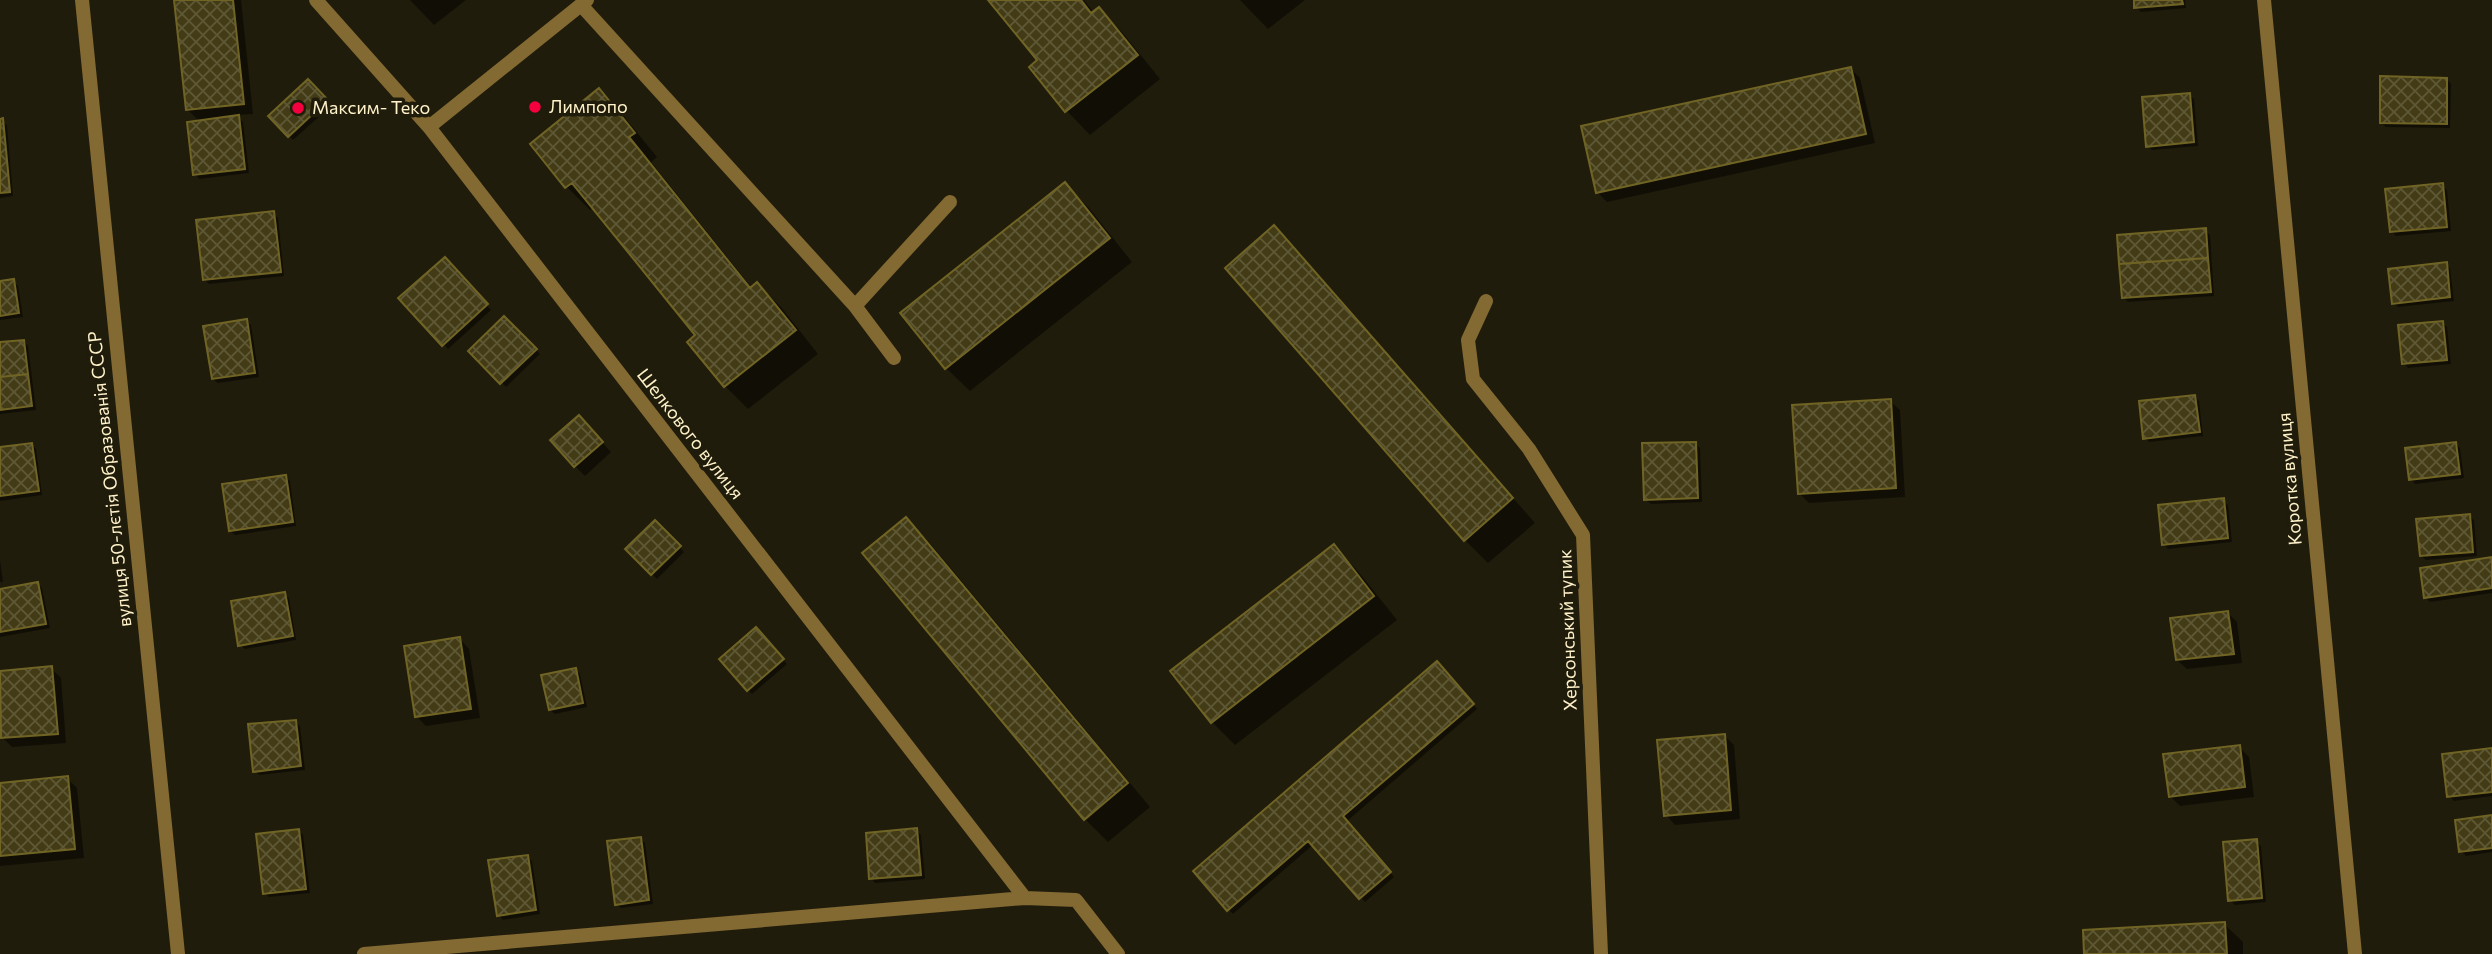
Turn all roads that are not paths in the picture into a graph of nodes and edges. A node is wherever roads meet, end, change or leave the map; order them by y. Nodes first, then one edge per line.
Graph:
1 (82, 0) edge
2 (316, 0) edge
3 (2264, 0) edge
4 (584, 2) edge
5 (429, 127) junction
6 (950, 202) dead end
7 (1486, 301) dead end
8 (855, 306) junction
9 (894, 358) dead end
10 (1025, 898) junction
11 (178, 954) edge
12 (364, 954) edge
13 (1118, 954) edge
14 (1601, 954) edge
15 (2355, 954) edge

1 - 11 street, вулиця 50-лєтія Образованія СССР
2 - 5 street, Шелкового вулиця
3 - 15 street, Коротка вулиця
4 - 5 street
4 - 8 street
5 - 10 street, Шелкового вулиця
6 - 8 street
7 - 14 street, Херсонський тупик
8 - 9 street
10 - 12 street
10 - 13 street

